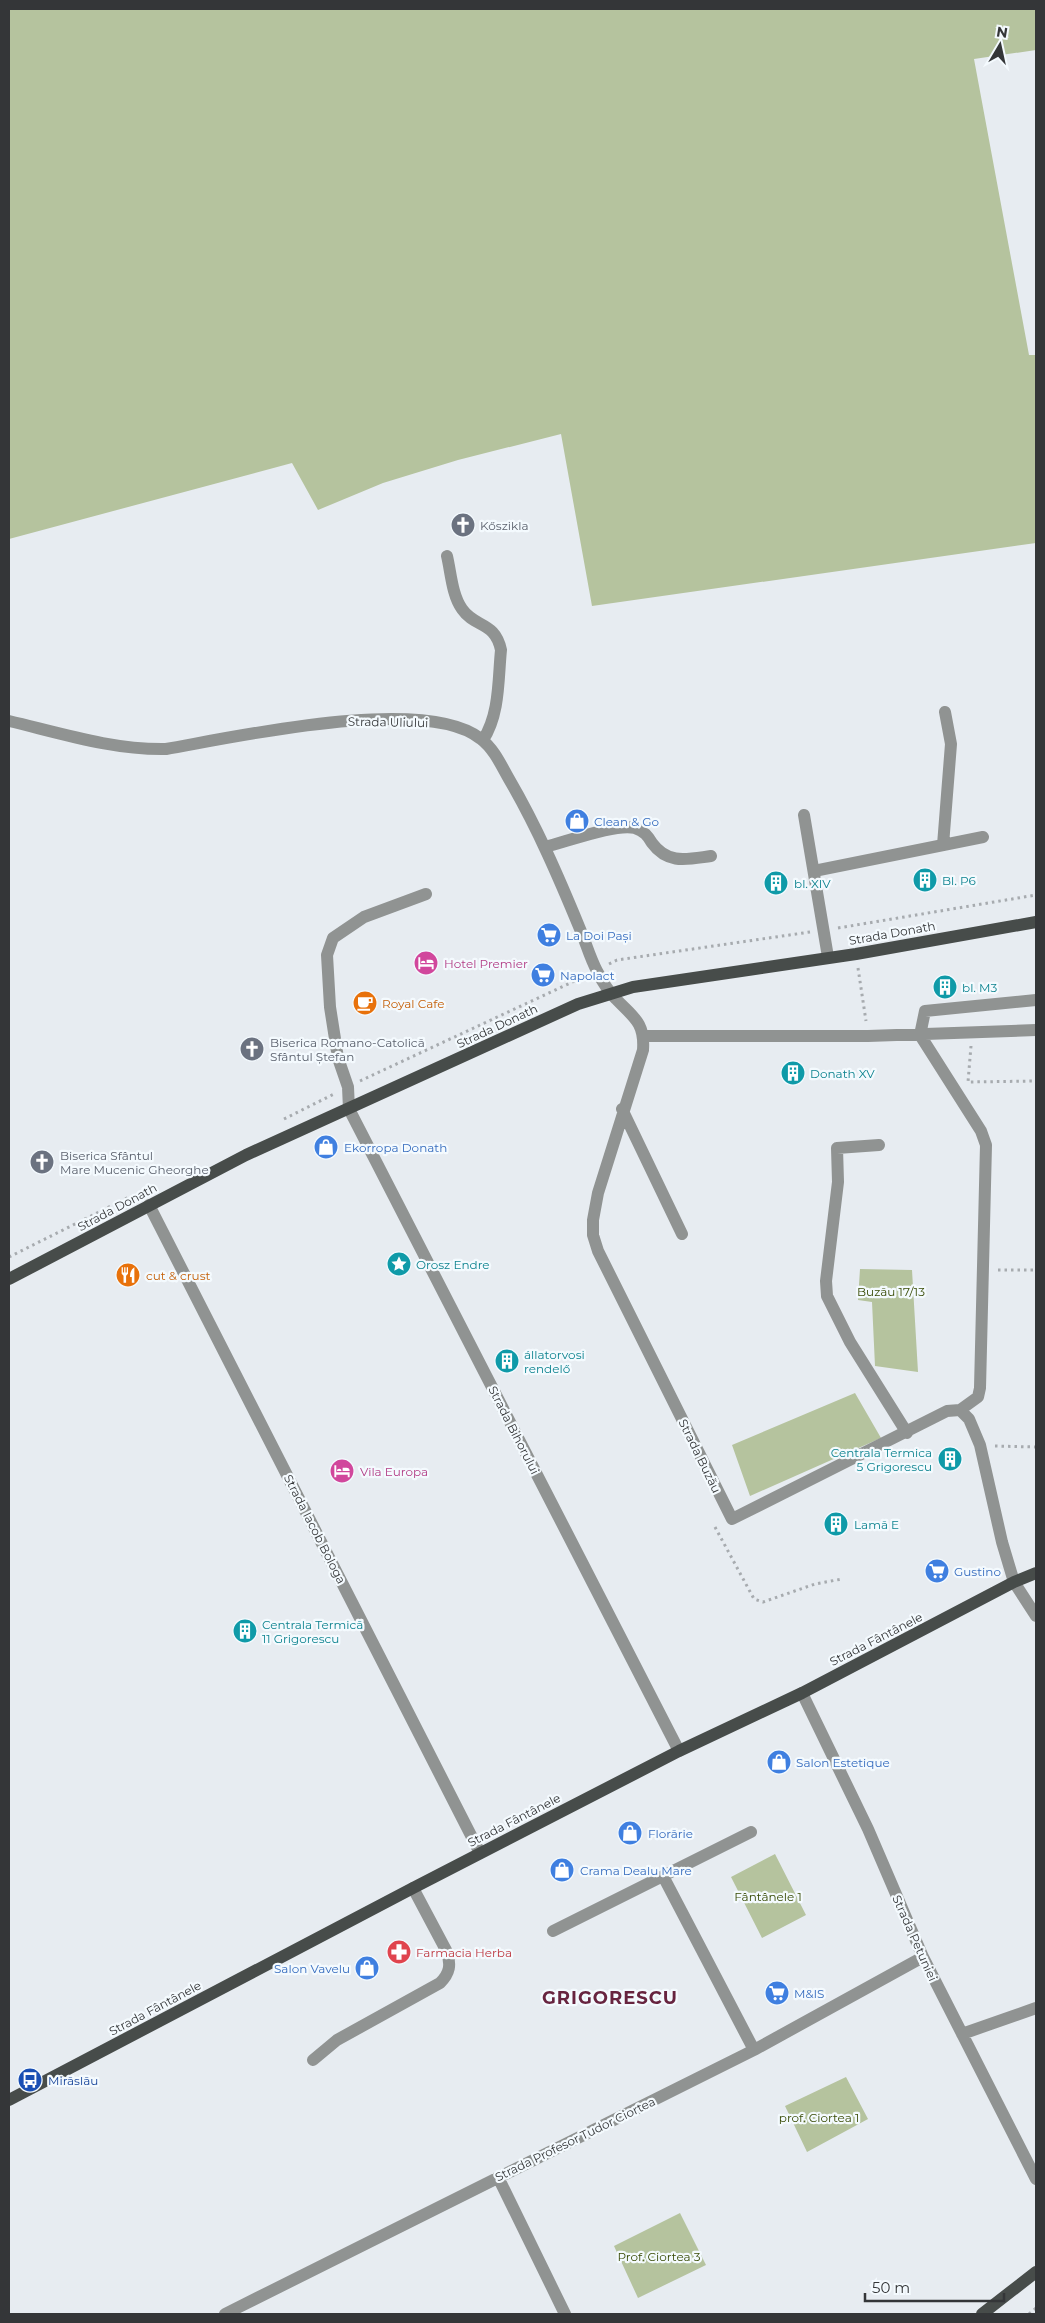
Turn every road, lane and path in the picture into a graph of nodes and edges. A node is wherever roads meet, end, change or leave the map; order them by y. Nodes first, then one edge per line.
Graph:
1 (447, 556) dead end
2 (945, 712) dead end
3 (9, 721) edge
4 (483, 740) junction
5 (804, 815) dead end
6 (983, 837) dead end
7 (943, 845) junction
8 (545, 847) junction
9 (711, 856) dead end
10 (814, 871) junction
11 (426, 894) dead end
12 (1036, 922) edge
13 (828, 958) junction
14 (858, 968) dead end
15 (611, 993) junction
16 (1036, 1000) edge
17 (866, 1016) dead end
18 (1036, 1030) edge
19 (972, 1033) junction
20 (920, 1035) junction
21 (644, 1036) junction
22 (1036, 1081) edge
23 (349, 1109) junction
24 (622, 1109) junction
25 (879, 1145) dead end
26 (149, 1205) junction
27 (682, 1234) dead end
28 (983, 1270) junction
29 (1036, 1270) edge
30 (9, 1279) edge
31 (960, 1410) junction
32 (907, 1433) junction
33 (980, 1445) junction
34 (1036, 1447) edge
35 (715, 1527) dead end
36 (1036, 1573) edge
37 (842, 1579) dead end
38 (1014, 1582) junction
39 (1036, 1616) edge
40 (802, 1693) junction
41 (679, 1751) junction
42 (751, 1832) dead end
43 (480, 1854) junction
44 (663, 1876) junction
45 (413, 1888) junction
46 (554, 1931) dead end
47 (922, 1957) junction
48 (1036, 2008) edge
49 (962, 2034) junction
50 (754, 2050) junction
51 (313, 2060) dead end
52 (9, 2100) edge
53 (498, 2177) junction
54 (1036, 2179) edge
55 (1036, 2272) edge
56 (1036, 2308) edge
57 (225, 2314) edge
58 (565, 2314) edge
59 (982, 2314) edge
60 (1029, 2314) edge

1 - 4 street
2 - 7 street
3 - 4 street, Strada Uliului
4 - 8 street, Strada Uliului
5 - 10 street
6 - 7 street
7 - 10 street
8 - 9 street
8 - 15 street, Strada Uliului
10 - 13 street
11 - 23 street
12 - 13 main road, Strada Donath
13 - 15 main road, Strada Donath
14 - 17 path
15 - 21 street
15 - 23 main road, Strada Donath
16 - 20 street
18 - 19 street
19 - 20 street
19 - 22 path
20 - 21 street
20 - 28 street
21 - 24 street, Strada Buzău
23 - 26 main road, Strada Donath
23 - 41 street, Strada Bihorului
24 - 27 street
24 - 32 street, Strada Buzău
25 - 32 street
26 - 30 main road, Strada Donath
26 - 43 street, Strada Iacob Bologa
28 - 29 path
28 - 31 street
31 - 32 street, Strada Buzău
31 - 33 street
33 - 34 path
33 - 38 street
35 - 37 path
36 - 38 main road, Strada Fântânele
38 - 39 street
38 - 40 main road, Strada Fântânele
40 - 41 main road, Strada Fântânele
40 - 47 street, Strada Petuniei
41 - 43 main road, Strada Fântânele
42 - 44 street
43 - 45 main road, Strada Fântânele
44 - 46 street
44 - 50 street
45 - 51 street
45 - 52 main road, Strada Fântânele
47 - 49 street, Strada Petuniei
47 - 50 street, Strada Profesor Tudor Ciortea
48 - 49 street
49 - 54 street, Strada Petuniei
50 - 53 street, Strada Profesor Tudor Ciortea
53 - 57 street, Strada Profesor Tudor Ciortea
53 - 58 street
55 - 59 main road
56 - 60 path

